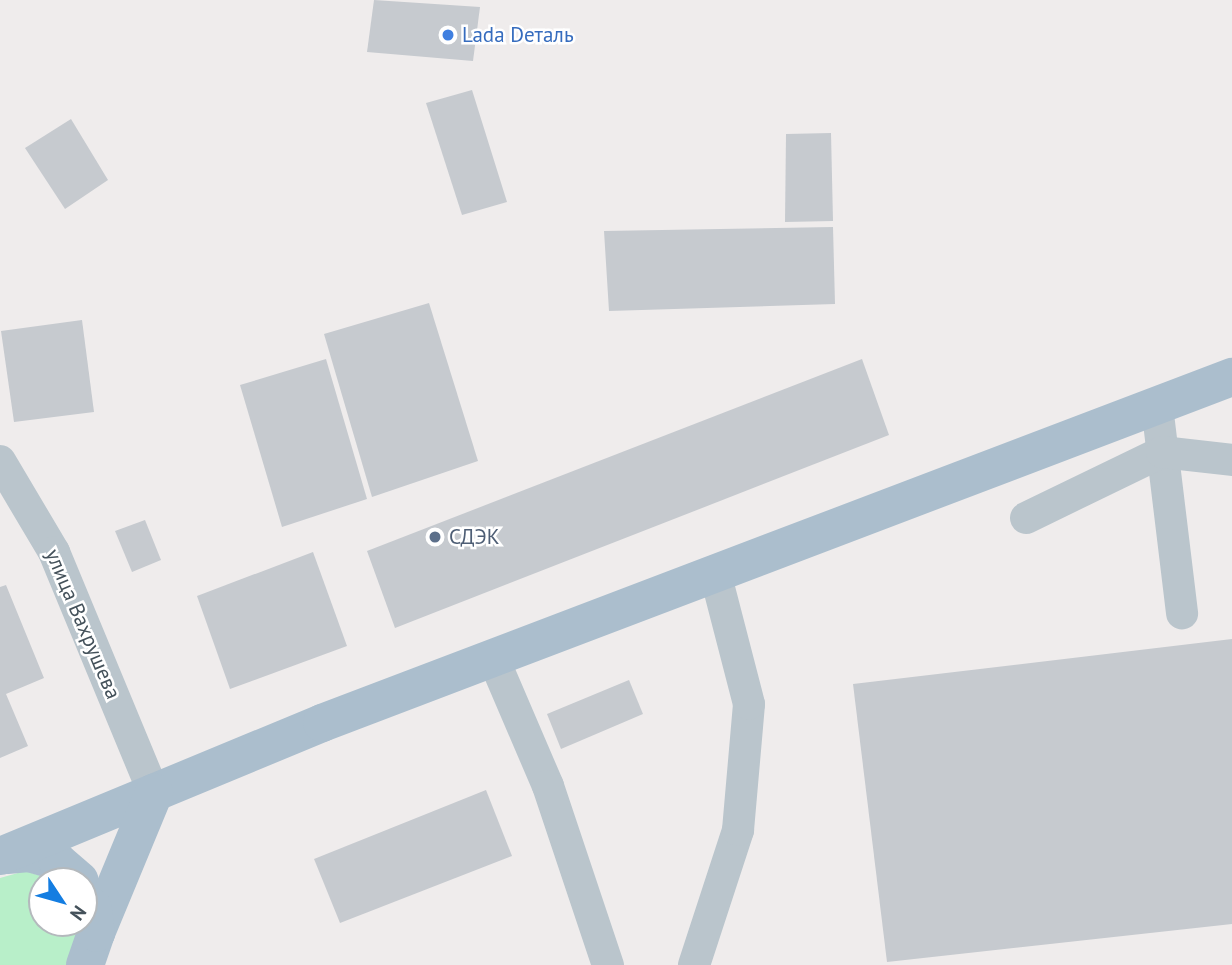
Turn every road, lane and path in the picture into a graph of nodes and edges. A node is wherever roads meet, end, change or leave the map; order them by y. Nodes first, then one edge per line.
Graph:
1 (1232, 377) edge
2 (1157, 406) junction
3 (1163, 452) junction
4 (1232, 460) edge
5 (0, 461) edge
6 (1026, 517) dead end
7 (716, 576) junction
8 (1182, 613) dead end
9 (494, 660) junction
10 (154, 793) junction
11 (0, 856) edge
12 (64, 867) edge
13 (90, 937) edge
14 (89, 956) edge
15 (608, 965) edge
16 (694, 965) edge

1 - 2 main road
2 - 3 street
2 - 7 main road
3 - 4 street
3 - 6 street
3 - 8 street
5 - 10 street, улица Вахрушева
7 - 9 main road
7 - 16 street
9 - 10 main road
9 - 15 street
10 - 11 main road
10 - 14 main road
11 - 12 main road
13 - 14 main road

